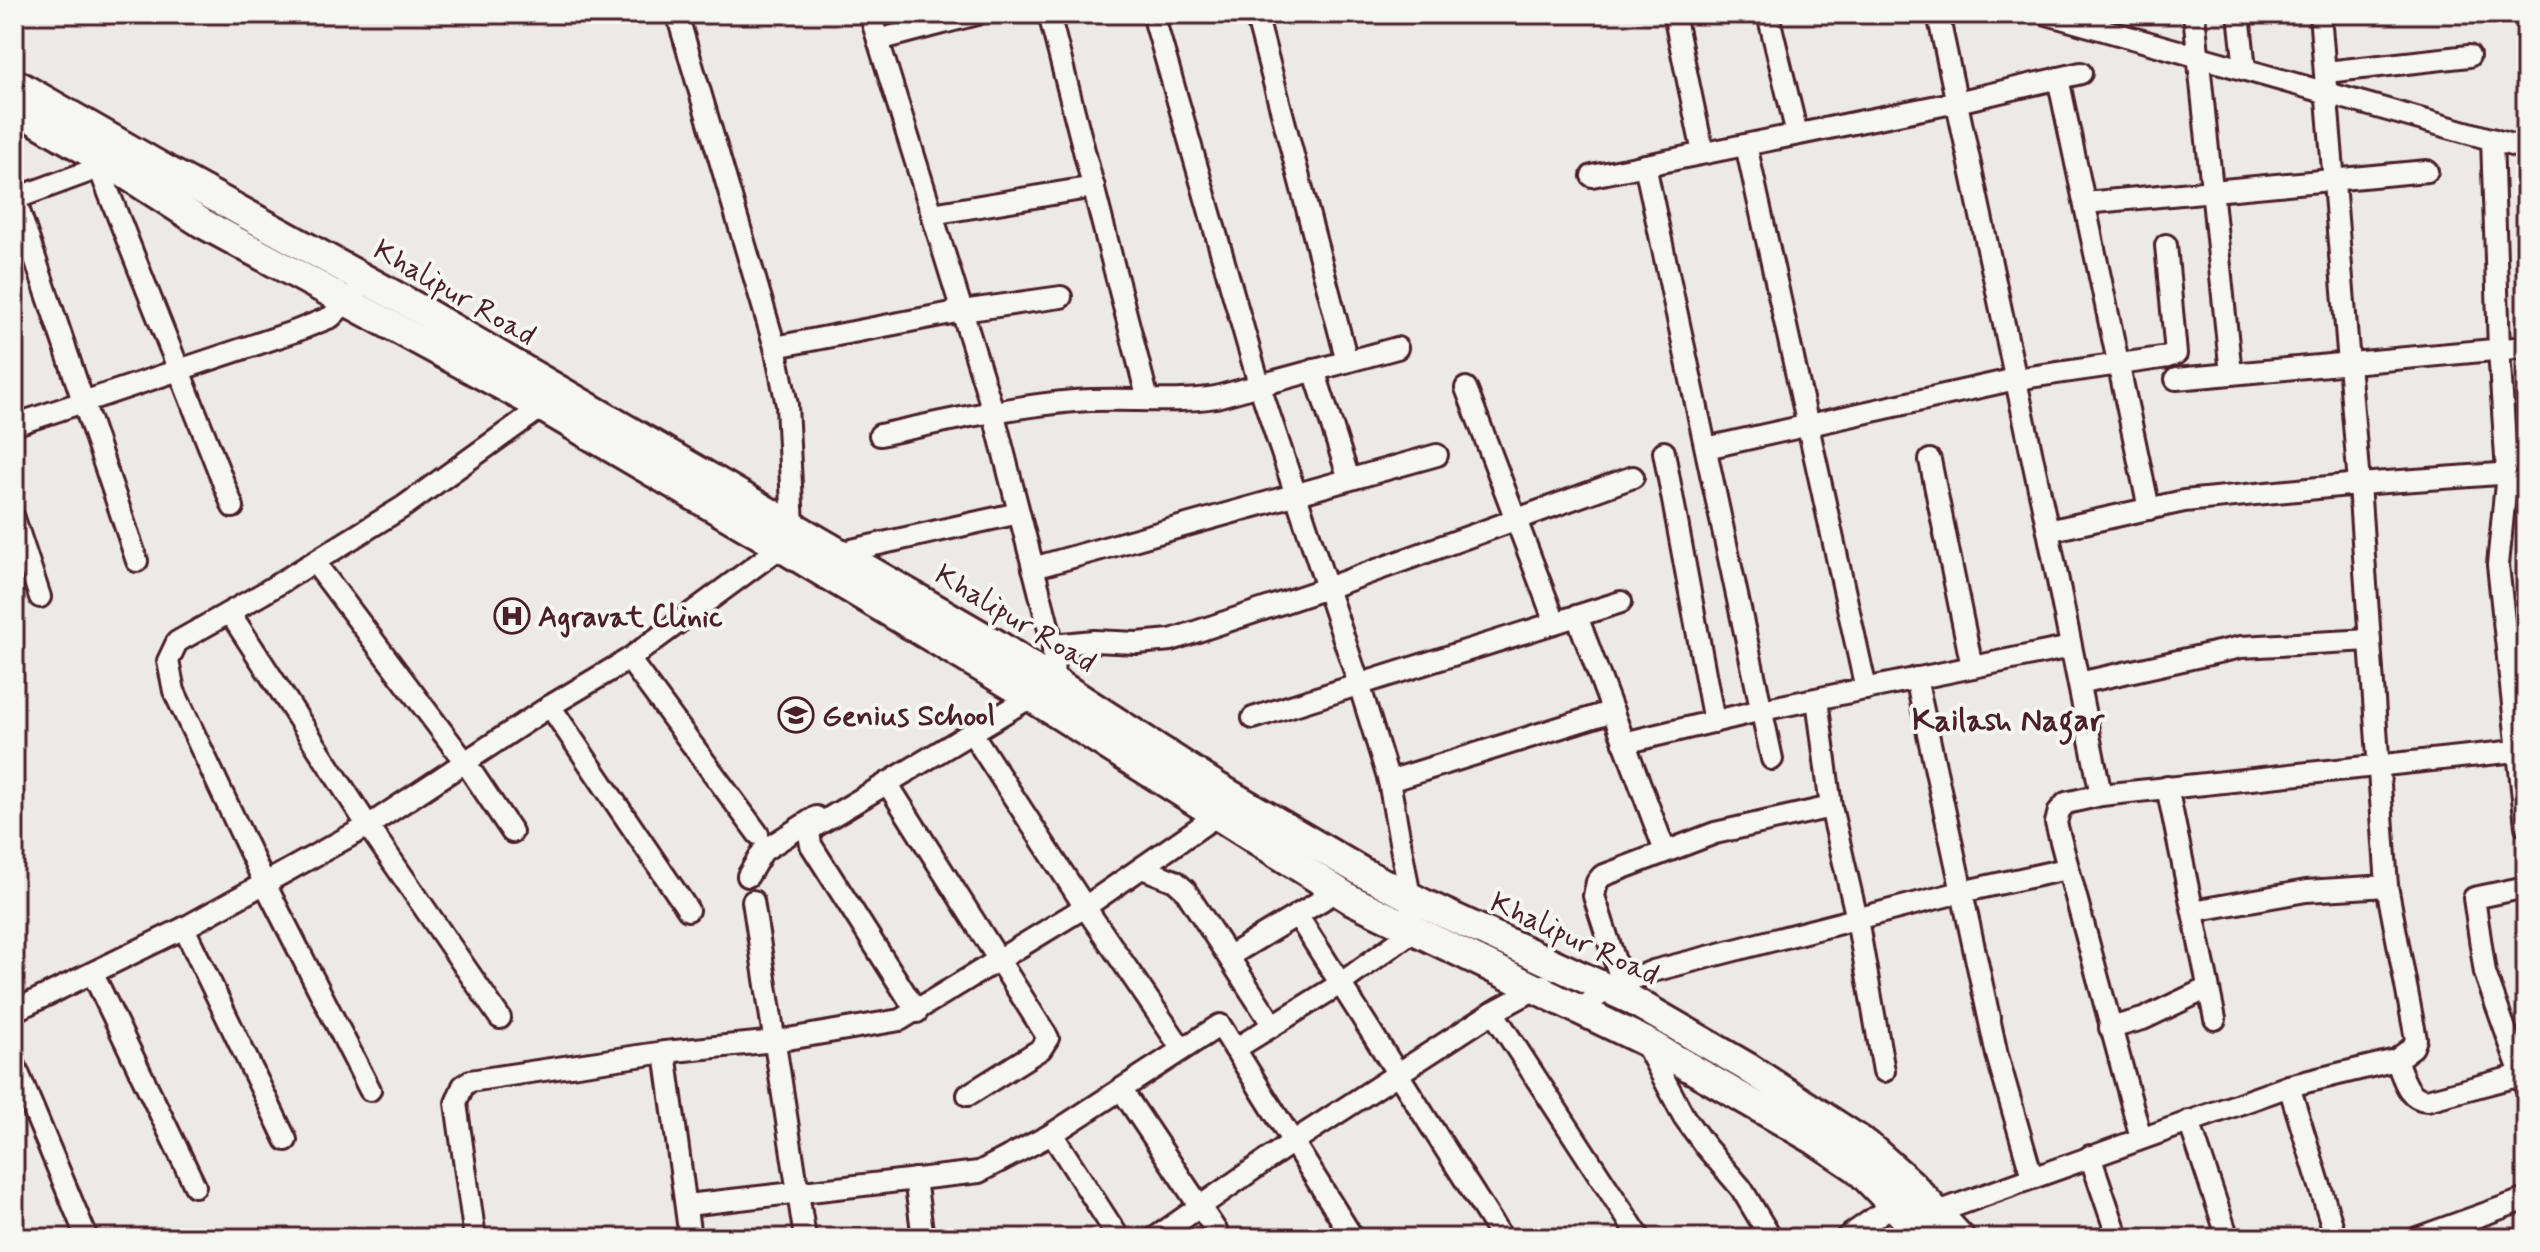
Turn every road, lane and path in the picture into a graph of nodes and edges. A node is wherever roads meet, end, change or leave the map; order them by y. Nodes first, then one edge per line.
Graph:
1 (677, 14) edge
2 (870, 14) edge
3 (977, 14) edge
4 (1049, 14) edge
5 (1153, 14) edge
6 (1256, 14) edge
7 (1674, 14) edge
8 (1768, 14) edge
9 (1938, 14) edge
10 (2194, 14) edge
11 (2239, 14) edge
12 (2320, 14) edge
13 (2055, 15) edge
14 (2109, 23) edge
15 (878, 40) junction
16 (2198, 56) junction
17 (2469, 56) dead end
18 (2245, 69) junction
19 (2081, 73) dead end
20 (2058, 78) junction
21 (2326, 82) junction
22 (14, 83) edge
23 (1957, 102) junction
24 (14, 108) edge
25 (1797, 134) junction
26 (2492, 139) junction
27 (1746, 145) junction
28 (2526, 149) edge
29 (1703, 153) junction
30 (114, 161) junction
31 (1645, 165) junction
32 (2427, 171) dead end
33 (1592, 176) dead end
34 (2334, 179) junction
35 (1094, 187) junction
36 (2212, 191) junction
37 (14, 199) edge
38 (2085, 203) junction
39 (932, 214) junction
40 (2166, 245) dead end
41 (367, 281) junction
42 (1061, 297) dead end
43 (348, 301) junction
44 (962, 311) junction
45 (775, 347) junction
46 (2526, 347) edge
47 (1397, 348) dead end
48 (2499, 349) junction
49 (1347, 361) junction
50 (2349, 362) junction
51 (2118, 363) junction
52 (179, 370) junction
53 (1314, 370) junction
54 (2231, 374) junction
55 (2016, 379) junction
56 (2176, 379) dead end
57 (1259, 384) junction
58 (1466, 388) dead end
59 (1148, 400) junction
60 (83, 402) junction
61 (542, 407) junction
62 (993, 411) junction
63 (14, 425) edge
64 (1809, 425) junction
65 (880, 435) dead end
66 (1706, 448) junction
67 (1664, 452) dead end
68 (1437, 455) dead end
69 (1930, 460) dead end
70 (2516, 472) edge
71 (1633, 477) dead end
72 (1349, 479) junction
73 (2359, 484) junction
74 (1296, 494) junction
75 (233, 507) dead end
76 (2149, 509) junction
77 (1019, 513) junction
78 (14, 518) edge
79 (1516, 519) junction
80 (2048, 531) junction
81 (787, 537) junction
82 (838, 553) junction
83 (137, 561) dead end
84 (315, 563) junction
85 (1033, 568) junction
86 (1327, 588) junction
87 (40, 597) dead end
88 (1621, 602) dead end
89 (230, 613) junction
90 (1577, 616) junction
91 (1555, 622) junction
92 (2370, 640) junction
93 (1053, 645) junction
94 (2071, 647) junction
95 (629, 659) junction
96 (1972, 667) junction
97 (1916, 678) junction
98 (1054, 679) junction
99 (2079, 683) junction
100 (1359, 684) junction
101 (1866, 689) junction
102 (1034, 699) junction
103 (1817, 699) junction
104 (550, 706) junction
105 (1762, 710) junction
106 (1613, 711) junction
107 (1253, 718) dead end
108 (1714, 722) junction
109 (972, 733) junction
110 (1624, 743) junction
111 (2521, 750) edge
112 (1772, 759) dead end
113 (465, 762) junction
114 (2380, 766) junction
115 (1389, 781) junction
116 (887, 783) junction
117 (2167, 787) junction
118 (2101, 795) junction
119 (1831, 807) junction
120 (1228, 808) junction
121 (368, 826) junction
122 (2526, 826) edge
123 (512, 832) dead end
124 (758, 834) dead end
125 (1665, 851) junction
126 (1142, 868) junction
127 (2066, 869) junction
128 (748, 876) dead end
129 (265, 884) junction
130 (2387, 886) junction
131 (2526, 887) edge
132 (1337, 891) junction
133 (1961, 892) junction
134 (1410, 897) junction
135 (753, 901) dead end
136 (1085, 907) junction
137 (688, 910) dead end
138 (2193, 911) junction
139 (1297, 915) junction
140 (1857, 919) junction
141 (184, 928) junction
142 (1413, 931) junction
143 (1229, 956) junction
144 (998, 960) junction
145 (1571, 971) junction
146 (93, 974) junction
147 (1340, 984) junction
148 (1615, 986) junction
149 (2208, 988) junction
150 (1535, 989) junction
151 (1579, 1010) junction
152 (14, 1011) edge
153 (917, 1012) junction
154 (1493, 1012) junction
155 (500, 1018) dead end
156 (2215, 1019) dead end
157 (1272, 1024) junction
158 (2110, 1028) junction
159 (776, 1041) junction
160 (1644, 1041) junction
161 (1182, 1049) junction
162 (1235, 1049) junction
163 (665, 1052) junction
164 (2396, 1060) junction
165 (14, 1063) edge
166 (1884, 1071) dead end
167 (1396, 1074) junction
168 (2524, 1082) edge
169 (2289, 1086) junction
170 (1121, 1089) junction
171 (370, 1090) dead end
172 (968, 1095) dead end
173 (2189, 1121) junction
174 (1052, 1134) junction
175 (2141, 1138) junction
176 (286, 1140) dead end
177 (1291, 1143) junction
178 (2090, 1156) junction
179 (2032, 1177) junction
180 (915, 1179) junction
181 (195, 1186) dead end
182 (799, 1192) junction
183 (2526, 1199) edge
184 (687, 1205) junction
185 (1199, 1205) junction
186 (1917, 1220) edge
187 (87, 1238) edge
188 (475, 1238) edge
189 (690, 1238) edge
190 (805, 1238) edge
191 (923, 1238) edge
192 (1119, 1238) edge
193 (1155, 1238) edge
194 (1221, 1238) edge
195 (1353, 1238) edge
196 (1502, 1238) edge
197 (1640, 1238) edge
198 (1771, 1238) edge
199 (1846, 1238) edge
200 (1960, 1238) edge
201 (2118, 1238) edge
202 (2228, 1238) edge
203 (2336, 1238) edge
204 (2417, 1238) edge

1 - 45 street
2 - 15 street
3 - 15 street
4 - 35 street
5 - 57 street
6 - 49 street
7 - 29 street
8 - 25 street
9 - 23 street
10 - 16 street
11 - 18 street
12 - 21 street
13 - 14 street
14 - 16 street
15 - 39 street
16 - 18 street
16 - 36 street
17 - 21 street
18 - 21 street
19 - 20 street
20 - 23 street
20 - 38 street
21 - 26 street
21 - 34 street
22 - 30 street, Khalipur Road
23 - 25 street
23 - 55 street
24 - 30 street, Khalipur Road
25 - 27 street
26 - 28 street
26 - 48 street
27 - 29 street
27 - 64 street
29 - 31 street
30 - 37 street
30 - 41 street, Khalipur Road
30 - 43 street, Khalipur Road
30 - 52 street
31 - 33 street
31 - 66 street
32 - 34 street
34 - 36 street
34 - 50 street
35 - 39 street
35 - 59 street
36 - 38 street
36 - 54 street
37 - 60 street
38 - 51 street
39 - 44 street
40 - 51 street
41 - 43 street
41 - 81 street, Khalipur Road
42 - 44 street
43 - 52 street
43 - 61 street, Khalipur Road
44 - 45 street
44 - 62 street
45 - 81 street
46 - 48 street
47 - 49 street
48 - 50 street
48 - 70 street
49 - 53 street
50 - 54 street
50 - 73 street
51 - 55 street
51 - 76 street
52 - 60 street
52 - 75 street
53 - 57 street
53 - 72 street
54 - 56 street
55 - 64 street
55 - 80 street
57 - 59 street
57 - 74 street
58 - 79 street
59 - 62 street
60 - 63 street
60 - 83 street
61 - 81 street, Khalipur Road
61 - 84 street
62 - 65 street
62 - 77 street
64 - 66 street
64 - 101 street
66 - 105 street
67 - 108 street
68 - 72 street
69 - 96 street
70 - 73 street
70 - 111 street
71 - 79 street
72 - 74 street
73 - 76 street
73 - 92 street
74 - 85 street
74 - 86 street
76 - 80 street
77 - 82 street
77 - 85 street
78 - 87 street
79 - 86 street
79 - 91 street
80 - 94 street
81 - 82 street, Khalipur Road
81 - 95 street
81 - 102 street, Khalipur Road
82 - 98 street, Khalipur Road
84 - 89 street
84 - 113 street
85 - 93 street
86 - 93 street
86 - 100 street
88 - 90 street
89 - 121 street
89 - 129 street
90 - 91 street
90 - 106 street
91 - 100 street
92 - 99 street
92 - 114 street
93 - 98 street
94 - 96 street
94 - 99 street
95 - 104 street
95 - 124 street
96 - 97 street
97 - 101 street
97 - 133 street
98 - 102 street
98 - 120 street, Khalipur Road
99 - 118 street
100 - 107 street
100 - 115 street
101 - 103 street
102 - 109 street
102 - 120 street, Khalipur Road
102 - 128 street
103 - 105 street
103 - 119 street
104 - 113 street
104 - 137 street
105 - 108 street
105 - 112 street
106 - 110 street
106 - 115 street
108 - 110 street
109 - 116 street
109 - 136 street
110 - 125 street
111 - 114 street
111 - 122 street
113 - 121 street
113 - 123 street
114 - 117 street
114 - 130 street
115 - 134 street
116 - 144 street
116 - 153 street
117 - 118 street
117 - 138 street
118 - 127 street
119 - 125 street
119 - 140 street
120 - 126 street
120 - 132 street, Khalipur Road
120 - 134 street, Khalipur Road
121 - 129 street
121 - 155 street
125 - 148 street
126 - 136 street
126 - 143 street
127 - 133 street
127 - 158 street
129 - 141 street
129 - 171 street
130 - 138 street
130 - 164 street
131 - 168 street
132 - 139 street
132 - 142 street, Khalipur Road
133 - 140 street
133 - 179 street
134 - 142 street
134 - 145 street, Khalipur Road
135 - 159 street
136 - 144 street
136 - 161 street
138 - 149 street
139 - 143 street
139 - 147 street
140 - 148 street
140 - 166 street
141 - 146 street
141 - 176 street
142 - 147 street
142 - 150 street, Khalipur Road
143 - 157 street
144 - 153 street
144 - 172 street
145 - 148 street, Khalipur Road
145 - 150 street
146 - 152 street
146 - 181 street
147 - 157 street
147 - 167 street
148 - 151 street
148 - 186 street, Khalipur Road
149 - 156 street
149 - 158 street
150 - 151 street, Khalipur Road
150 - 154 street
151 - 160 street, Khalipur Road
153 - 159 street
154 - 167 street
154 - 197 street
157 - 162 street
158 - 175 street
159 - 163 street
159 - 182 street
160 - 186 street, Khalipur Road
160 - 198 street
161 - 162 street
161 - 170 street
162 - 177 street
163 - 184 street
163 - 188 street
164 - 168 street
164 - 169 street
165 - 187 street
167 - 177 street
167 - 196 street
169 - 173 street
169 - 203 street
170 - 174 street
170 - 185 street
173 - 175 street
173 - 202 street
174 - 180 street
174 - 192 street
175 - 178 street
177 - 185 street
177 - 195 street
178 - 179 street
178 - 201 street
179 - 186 street
180 - 182 street
180 - 191 street
182 - 184 street
182 - 190 street
183 - 204 street
184 - 189 street
185 - 193 street
185 - 194 street
186 - 199 street
186 - 200 street, Khalipur Road

